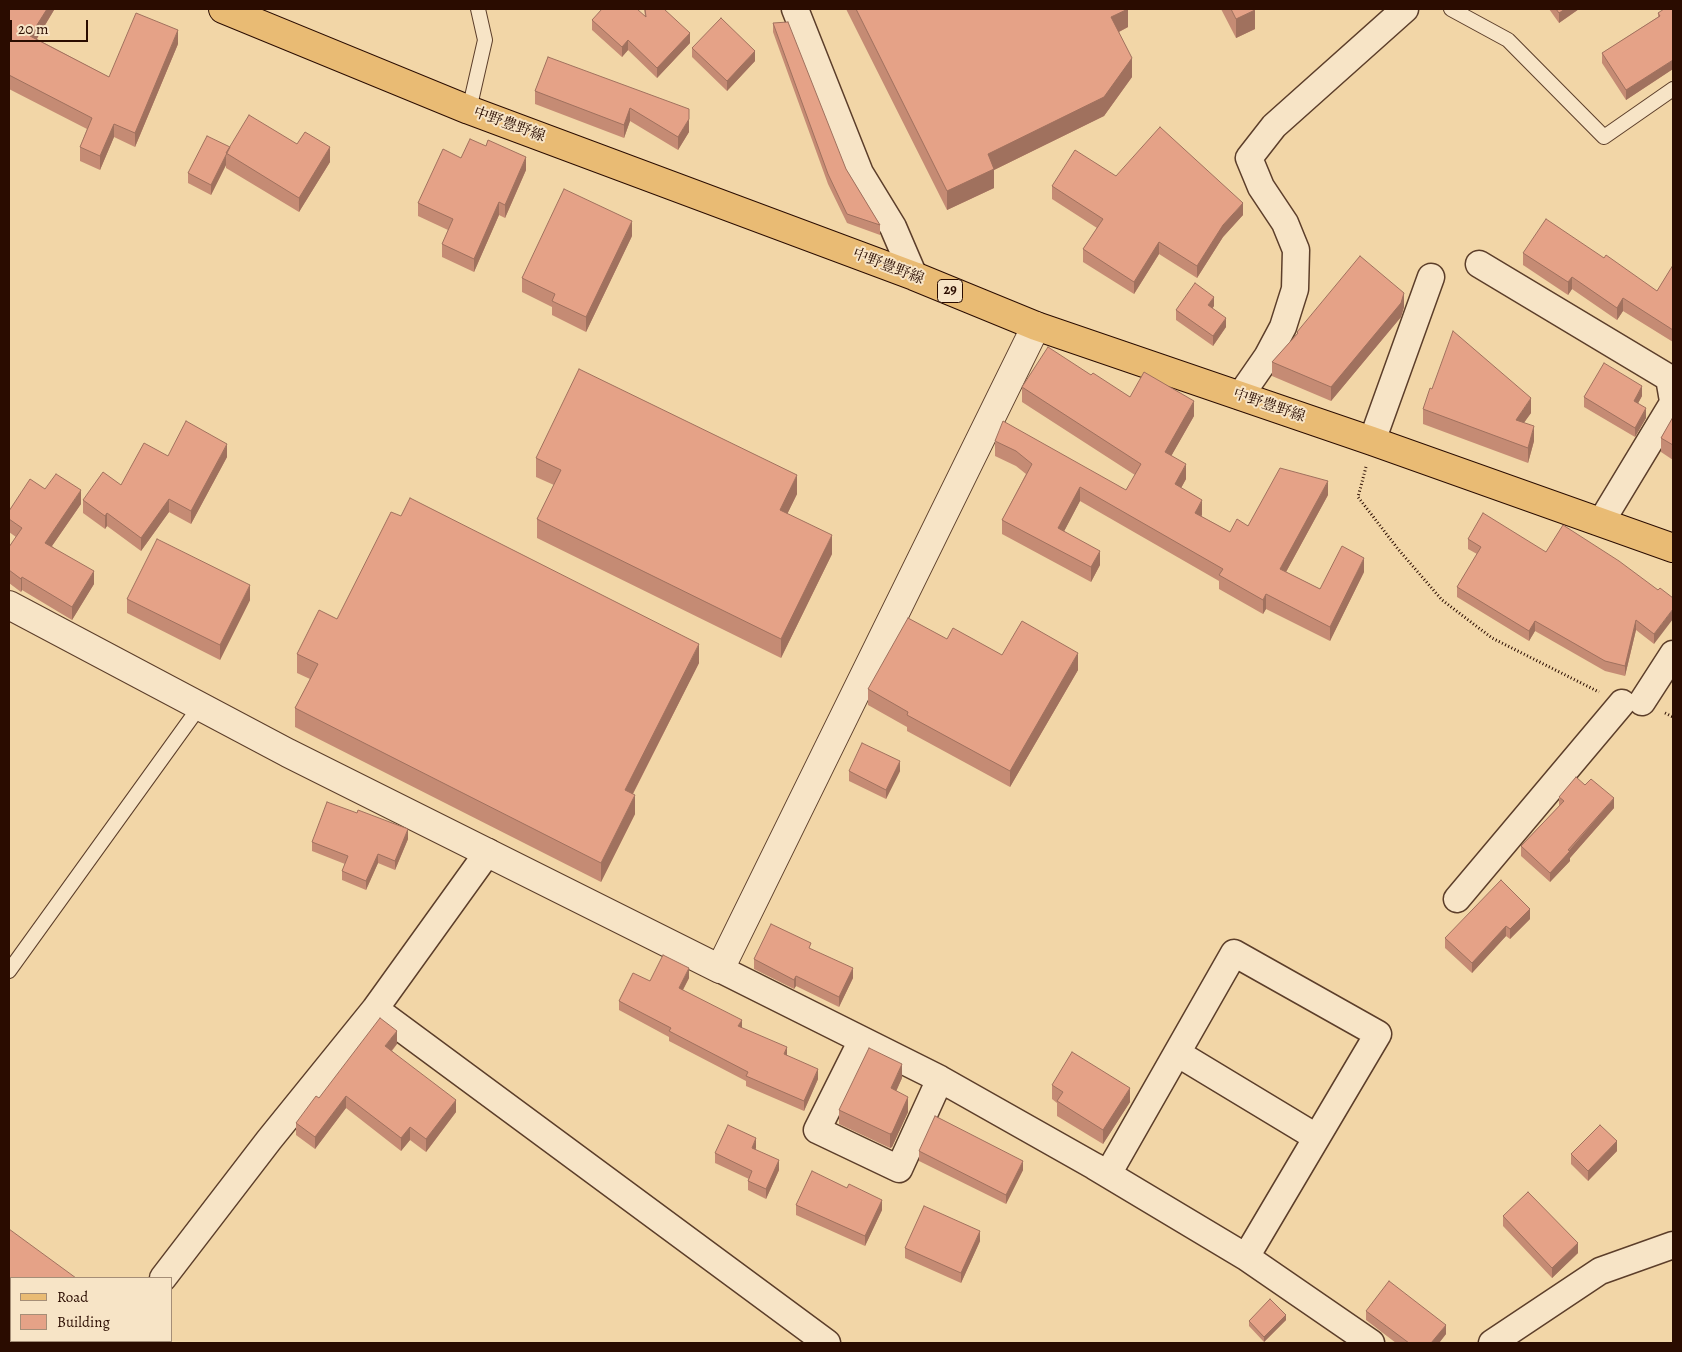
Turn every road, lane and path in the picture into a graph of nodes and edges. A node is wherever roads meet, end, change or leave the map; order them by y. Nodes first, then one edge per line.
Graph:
1 (478, 9) edge
2 (795, 9) edge
3 (1405, 9) edge
4 (1451, 9) edge
5 (228, 10) edge
6 (1673, 88) edge
7 (469, 110) junction
8 (1479, 264) dead end
9 (914, 276) junction
10 (1431, 277) dead end
11 (1036, 326) junction
12 (1240, 396) junction
13 (1673, 402) edge
14 (1372, 440) junction
15 (1601, 522) junction
16 (1673, 548) edge
17 (9, 605) edge
18 (1673, 654) edge
19 (1632, 702) junction
20 (200, 706) junction
21 (1673, 717) edge
22 (488, 852) junction
23 (1457, 899) dead end
24 (720, 969) junction
25 (9, 971) edge
26 (375, 1009) junction
27 (862, 1040) junction
28 (1177, 1053) junction
29 (940, 1079) junction
30 (1316, 1137) junction
31 (1108, 1174) junction
32 (1673, 1244) edge
33 (1246, 1257) junction
34 (164, 1277) edge
35 (827, 1343) edge
36 (1371, 1343) edge
37 (1492, 1343) edge

1 - 7 lane
2 - 9 street
3 - 12 street
4 - 6 lane
5 - 7 main road, 中野豊野線 / 29
7 - 9 main road, 中野豊野線 / 29
8 - 13 street
9 - 11 main road, 中野豊野線 / 29
10 - 14 street
11 - 12 main road, 中野豊野線 / 29
11 - 24 street
12 - 14 main road, 中野豊野線 / 29
13 - 15 street
14 - 15 main road, 中野豊野線 / 29
14 - 19 path
15 - 16 main road, 中野豊野線 / 29
17 - 20 street
18 - 19 street
19 - 21 path
19 - 23 street
20 - 22 street
20 - 25 lane
22 - 24 street
22 - 26 street
24 - 27 street
26 - 34 street
26 - 35 street
27 - 29 street
27 - 29 street
28 - 30 street
28 - 30 street
28 - 31 street
29 - 31 street
30 - 33 street
31 - 33 street
32 - 37 street
33 - 36 street

